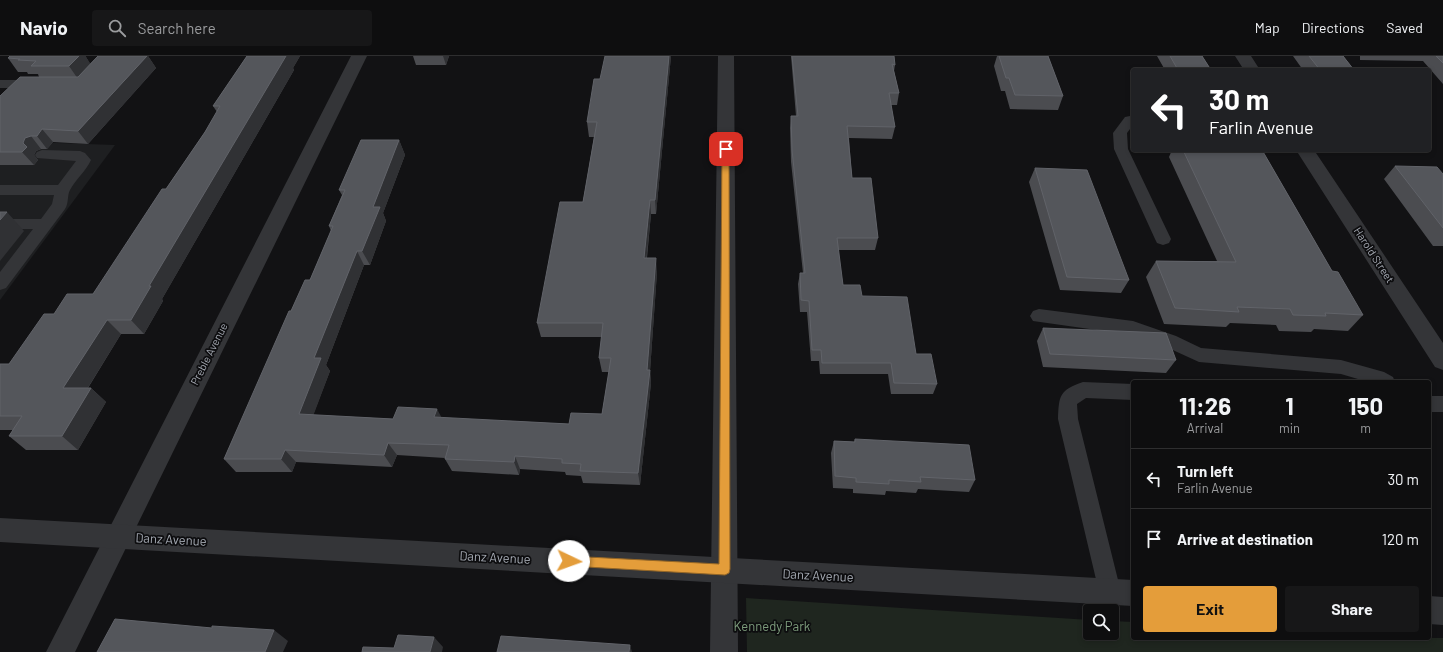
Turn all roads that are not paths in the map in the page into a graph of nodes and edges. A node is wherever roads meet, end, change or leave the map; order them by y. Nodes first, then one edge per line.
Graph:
1 (359, 56) edge
2 (726, 56) edge
3 (1243, 56) edge
4 (1251, 68) edge
5 (0, 84) edge
6 (45, 85) edge
7 (1131, 120) edge
8 (1305, 152) edge
9 (42, 156) dead end
10 (0, 190) edge
11 (62, 190) junction
12 (0, 224) edge
13 (46, 224) junction
14 (1163, 239) dead end
15 (0, 284) edge
16 (1039, 316) dead end
17 (1443, 361) edge
18 (1382, 380) edge
19 (1131, 392) edge
20 (1431, 404) edge
21 (1443, 404) edge
22 (0, 530) edge
23 (118, 536) junction
24 (725, 569) junction
25 (1121, 592) edge
26 (1431, 610) edge
27 (1443, 611) edge
28 (60, 652) edge
29 (724, 652) edge

1 - 23 street, Preble Avenue
2 - 24 street
3 - 4 street
5 - 6 lane
7 - 14 lane
8 - 17 street, Harold Street
9 - 11 lane
10 - 11 lane
11 - 13 lane
12 - 13 lane
13 - 15 lane
16 - 18 lane
19 - 25 lane
20 - 21 lane
22 - 23 street, Danz Avenue
23 - 24 street, Danz Avenue
23 - 28 street, Preble Avenue
24 - 25 street, Danz Avenue
24 - 29 street
26 - 27 street

